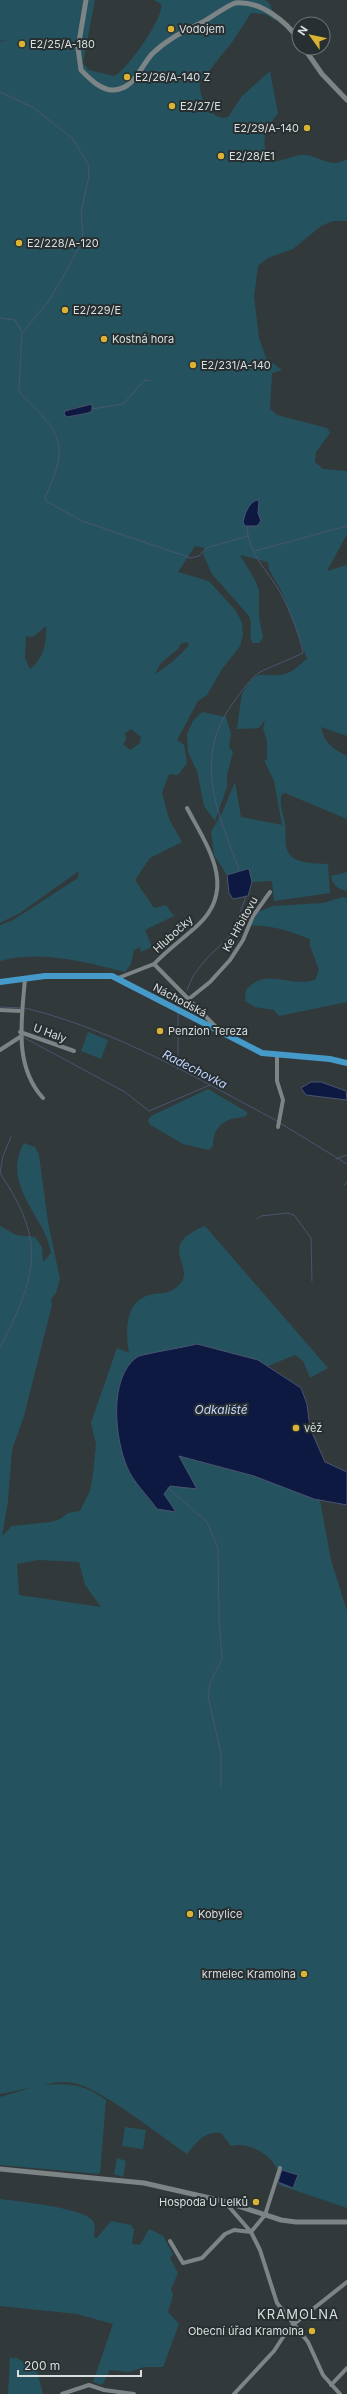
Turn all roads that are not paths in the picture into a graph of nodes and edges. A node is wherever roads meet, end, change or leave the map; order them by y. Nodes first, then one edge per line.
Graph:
1 (86, 0) edge
2 (291, 31) edge
3 (309, 56) edge
4 (347, 100) edge
5 (187, 808) dead end
6 (270, 892) dead end
7 (154, 964) junction
8 (25, 978) junction
9 (118, 978) junction
10 (0, 982) edge
11 (190, 998) junction
12 (0, 1010) edge
13 (22, 1011) junction
14 (222, 1033) junction
15 (20, 1034) junction
16 (0, 1050) edge
17 (74, 1051) dead end
18 (276, 1055) junction
19 (347, 1063) edge
20 (43, 1098) dead end
21 (278, 1126) dead end
22 (280, 2168) dead end
23 (0, 2169) edge
24 (223, 2201) junction
25 (265, 2215) junction
26 (347, 2222) edge
27 (251, 2232) junction
28 (170, 2241) dead end
29 (347, 2282) edge
30 (293, 2324) junction
31 (347, 2368) edge
32 (331, 2386) junction
33 (62, 2394) edge
34 (134, 2394) edge
35 (234, 2394) edge
36 (340, 2394) edge

1 - 2 street
3 - 4 street
5 - 7 street, Hlubočky
6 - 11 street, Ke Hřbitovu
7 - 9 street
7 - 11 street
8 - 9 main road, Náchodská
8 - 10 main road, Náchodská
8 - 13 street
9 - 14 main road, Náchodská
11 - 14 street
12 - 13 street
13 - 15 street
14 - 18 main road, Náchodská
15 - 16 street
15 - 17 street, U Haly
15 - 20 street
18 - 19 main road, Náchodská
18 - 21 street
22 - 25 street
23 - 24 street
24 - 25 street
24 - 27 street
25 - 26 street
25 - 27 street
27 - 28 street
27 - 30 street
29 - 30 street
30 - 32 street
30 - 35 street
31 - 32 street
32 - 36 street
33 - 34 street

